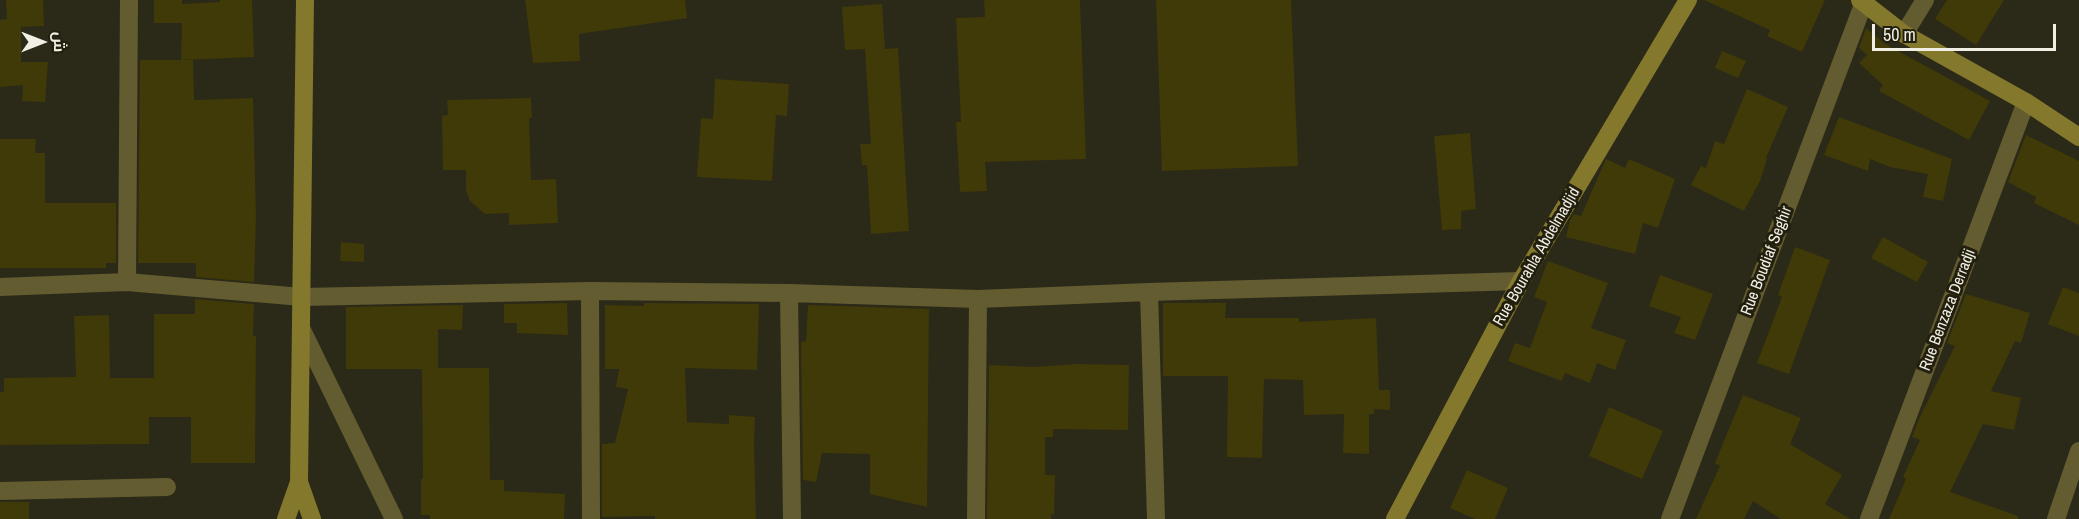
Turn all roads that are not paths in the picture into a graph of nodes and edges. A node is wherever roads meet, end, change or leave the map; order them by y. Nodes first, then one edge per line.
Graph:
1 (129, 0) edge
2 (305, 0) edge
3 (1688, 0) edge
4 (1925, 0) edge
5 (1862, 1) edge
6 (1904, 34) junction
7 (2026, 102) junction
8 (2079, 137) edge
9 (1521, 281) junction
10 (127, 282) junction
11 (0, 287) edge
12 (590, 291) junction
13 (1149, 292) junction
14 (789, 293) junction
15 (302, 297) junction
16 (978, 299) junction
17 (301, 328) junction
18 (2079, 451) edge
19 (299, 482) junction
20 (167, 488) dead end
21 (0, 491) edge
22 (286, 519) edge
23 (312, 519) edge
24 (394, 519) edge
25 (591, 519) edge
26 (792, 519) edge
27 (976, 519) edge
28 (1156, 519) edge
29 (1395, 519) edge
30 (1670, 519) edge
31 (1869, 519) edge
32 (2056, 519) edge

1 - 10 street
2 - 15 street
3 - 9 street, Rue Bourahla Abdelmadjid
4 - 6 street
5 - 6 street
5 - 30 street, Rue Boudiaf Seghir
6 - 7 street
7 - 8 street
7 - 31 street, Rue Benzaza Derradji
9 - 13 street
9 - 29 street, Rue Bourahla Abdelmadjid
10 - 11 street
10 - 15 street
12 - 14 street
12 - 15 street
12 - 25 street
13 - 16 street
13 - 28 street
14 - 16 street
14 - 26 street
15 - 17 street
16 - 27 street
17 - 19 street
17 - 24 street
18 - 32 street
19 - 22 street
19 - 23 street
20 - 21 street

